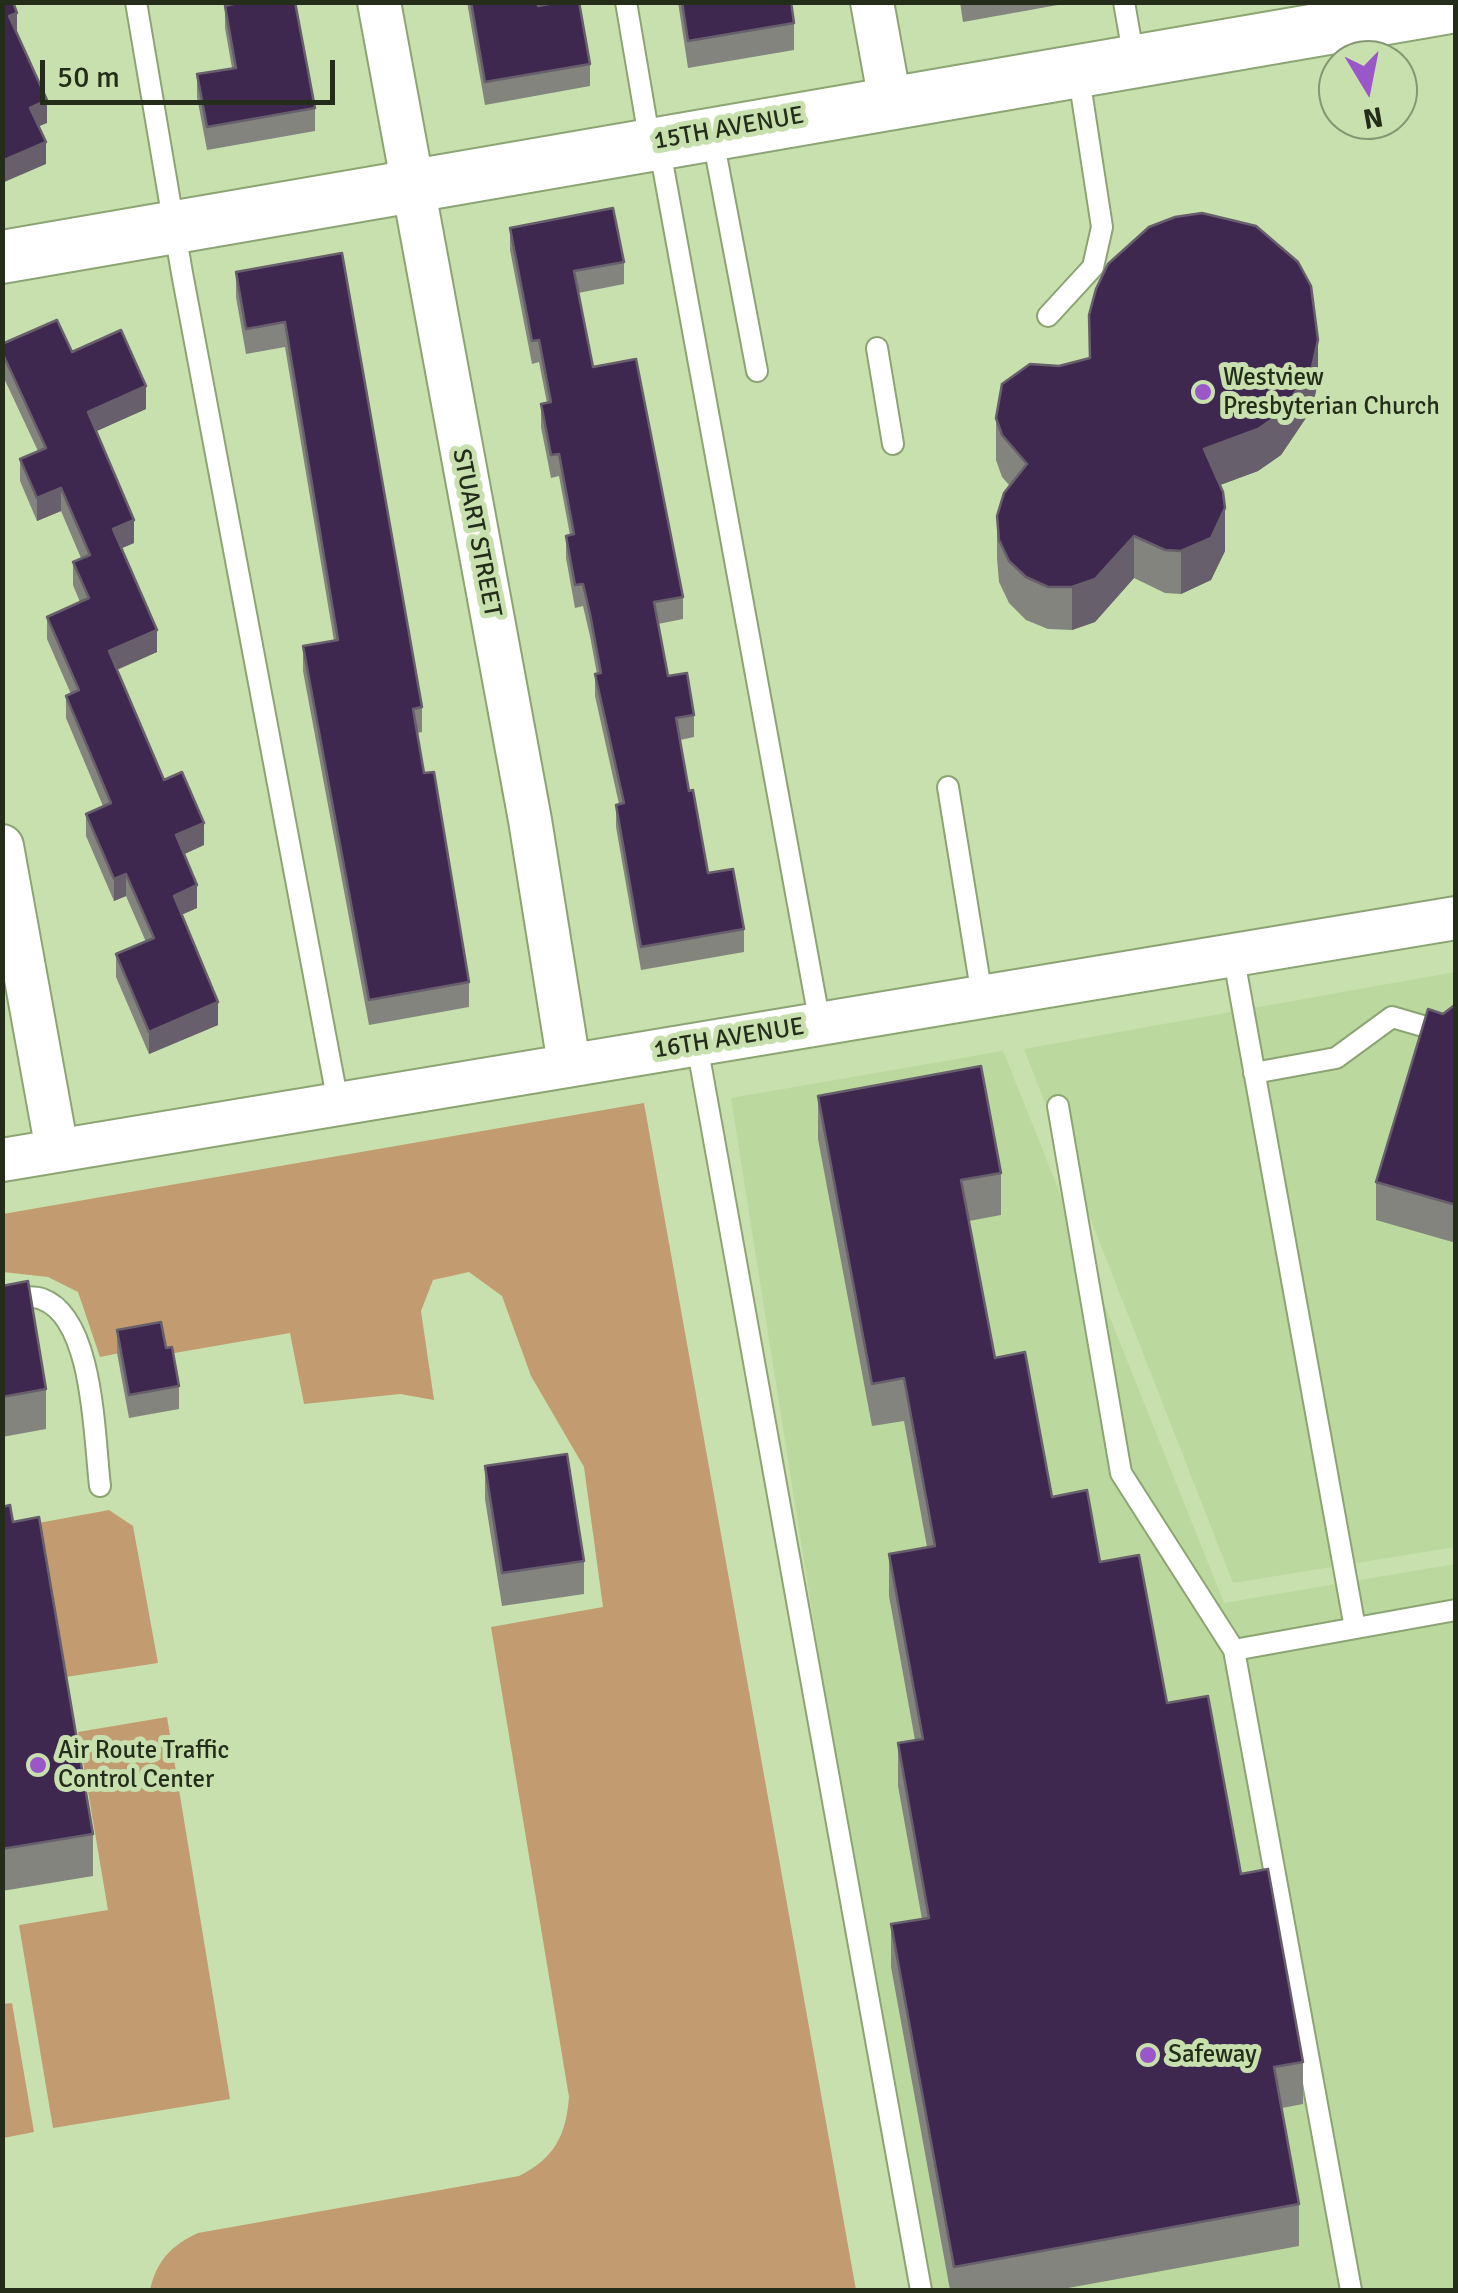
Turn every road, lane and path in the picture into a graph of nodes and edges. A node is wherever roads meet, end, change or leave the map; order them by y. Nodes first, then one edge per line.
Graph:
1 (136, 2) edge
2 (380, 2) edge
3 (626, 2) edge
4 (872, 2) edge
5 (1124, 2) edge
6 (1456, 6) edge
7 (1361, 12) edge
8 (1134, 59) junction
9 (1078, 69) junction
10 (890, 101) junction
11 (712, 132) junction
12 (654, 142) junction
13 (411, 186) junction
14 (174, 227) junction
15 (2, 257) edge
16 (1048, 316) dead end
17 (877, 348) dead end
18 (757, 370) dead end
19 (893, 444) dead end
20 (948, 787) dead end
21 (2, 846) edge
22 (1456, 918) edge
23 (1233, 954) junction
24 (982, 996) junction
25 (820, 1024) junction
26 (1449, 1034) edge
27 (696, 1045) junction
28 (568, 1064) junction
29 (1254, 1072) junction
30 (338, 1103) junction
31 (1058, 1106) dead end
32 (57, 1150) junction
33 (2, 1160) edge
34 (2, 1299) edge
35 (100, 1486) dead end
36 (1456, 1610) edge
37 (1355, 1628) junction
38 (1234, 1650) junction
39 (921, 2290) edge
40 (1350, 2290) edge

1 - 14 lane
2 - 13 street, STUART STREET
3 - 12 lane
4 - 10 street
5 - 8 lane
6 - 7 street, 15TH AVENUE
7 - 8 street, 15TH AVENUE
8 - 9 street, 15TH AVENUE
9 - 10 street, 15TH AVENUE
9 - 16 lane
10 - 11 street, 15TH AVENUE
11 - 12 street, 15TH AVENUE
11 - 18 lane
12 - 13 street, 15TH AVENUE
12 - 25 lane
13 - 14 street, 15TH AVENUE
13 - 28 street, STUART STREET
14 - 15 street, 15TH AVENUE
14 - 30 lane
17 - 19 lane
20 - 24 lane
21 - 32 street
22 - 23 street, 16TH AVENUE
23 - 24 street, 16TH AVENUE
23 - 29 lane
24 - 25 street, 16TH AVENUE
25 - 27 street, 16TH AVENUE
26 - 29 lane
27 - 28 street, 16TH AVENUE
27 - 39 lane
28 - 30 street, 16TH AVENUE
29 - 37 lane
30 - 32 street, 16TH AVENUE
31 - 38 lane
32 - 33 street, 16TH AVENUE
34 - 35 lane
36 - 37 lane
37 - 38 lane
38 - 40 lane

